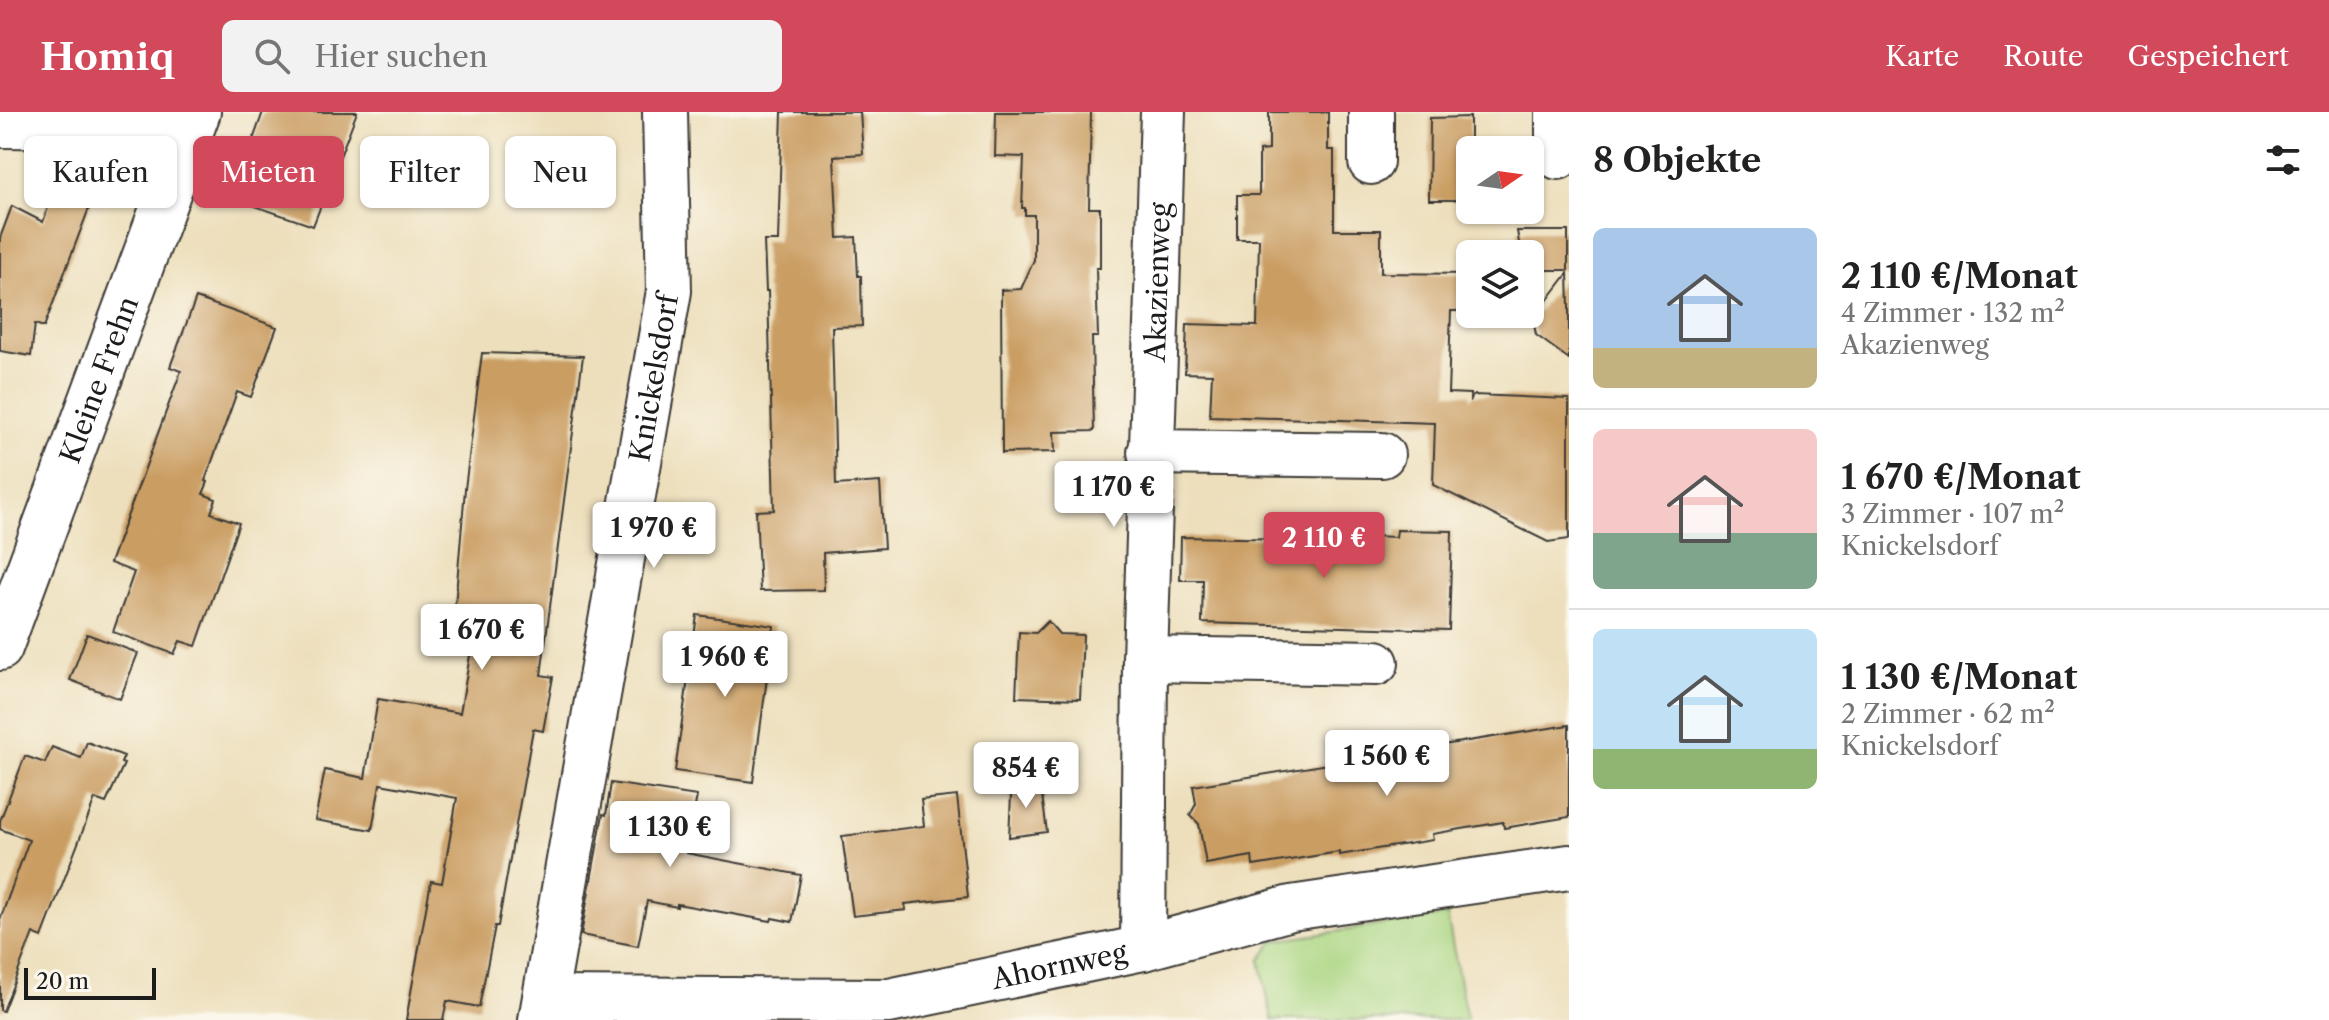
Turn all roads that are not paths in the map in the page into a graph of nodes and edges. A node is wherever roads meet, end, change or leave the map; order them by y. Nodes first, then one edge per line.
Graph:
1 (665, 112) edge
2 (1163, 112) edge
3 (1371, 112) edge
4 (1558, 112) edge
5 (195, 120) edge
6 (0, 125) edge
7 (1558, 157) dead end
8 (1371, 162) dead end
9 (1150, 452) junction
10 (1382, 455) dead end
11 (0, 648) edge
12 (1145, 659) junction
13 (1376, 663) dead end
14 (1569, 867) edge
15 (1143, 948) junction
16 (543, 1009) edge

1 - 16 street, Knickelsdorf
2 - 9 street, Akazienweg
3 - 8 street
4 - 7 street
5 - 6 street
5 - 11 street, Kleine Frehn
9 - 10 street
9 - 12 street, Akazienweg
12 - 13 street
12 - 15 street, Akazienweg
14 - 15 street, Ahornweg
15 - 16 street, Ahornweg

